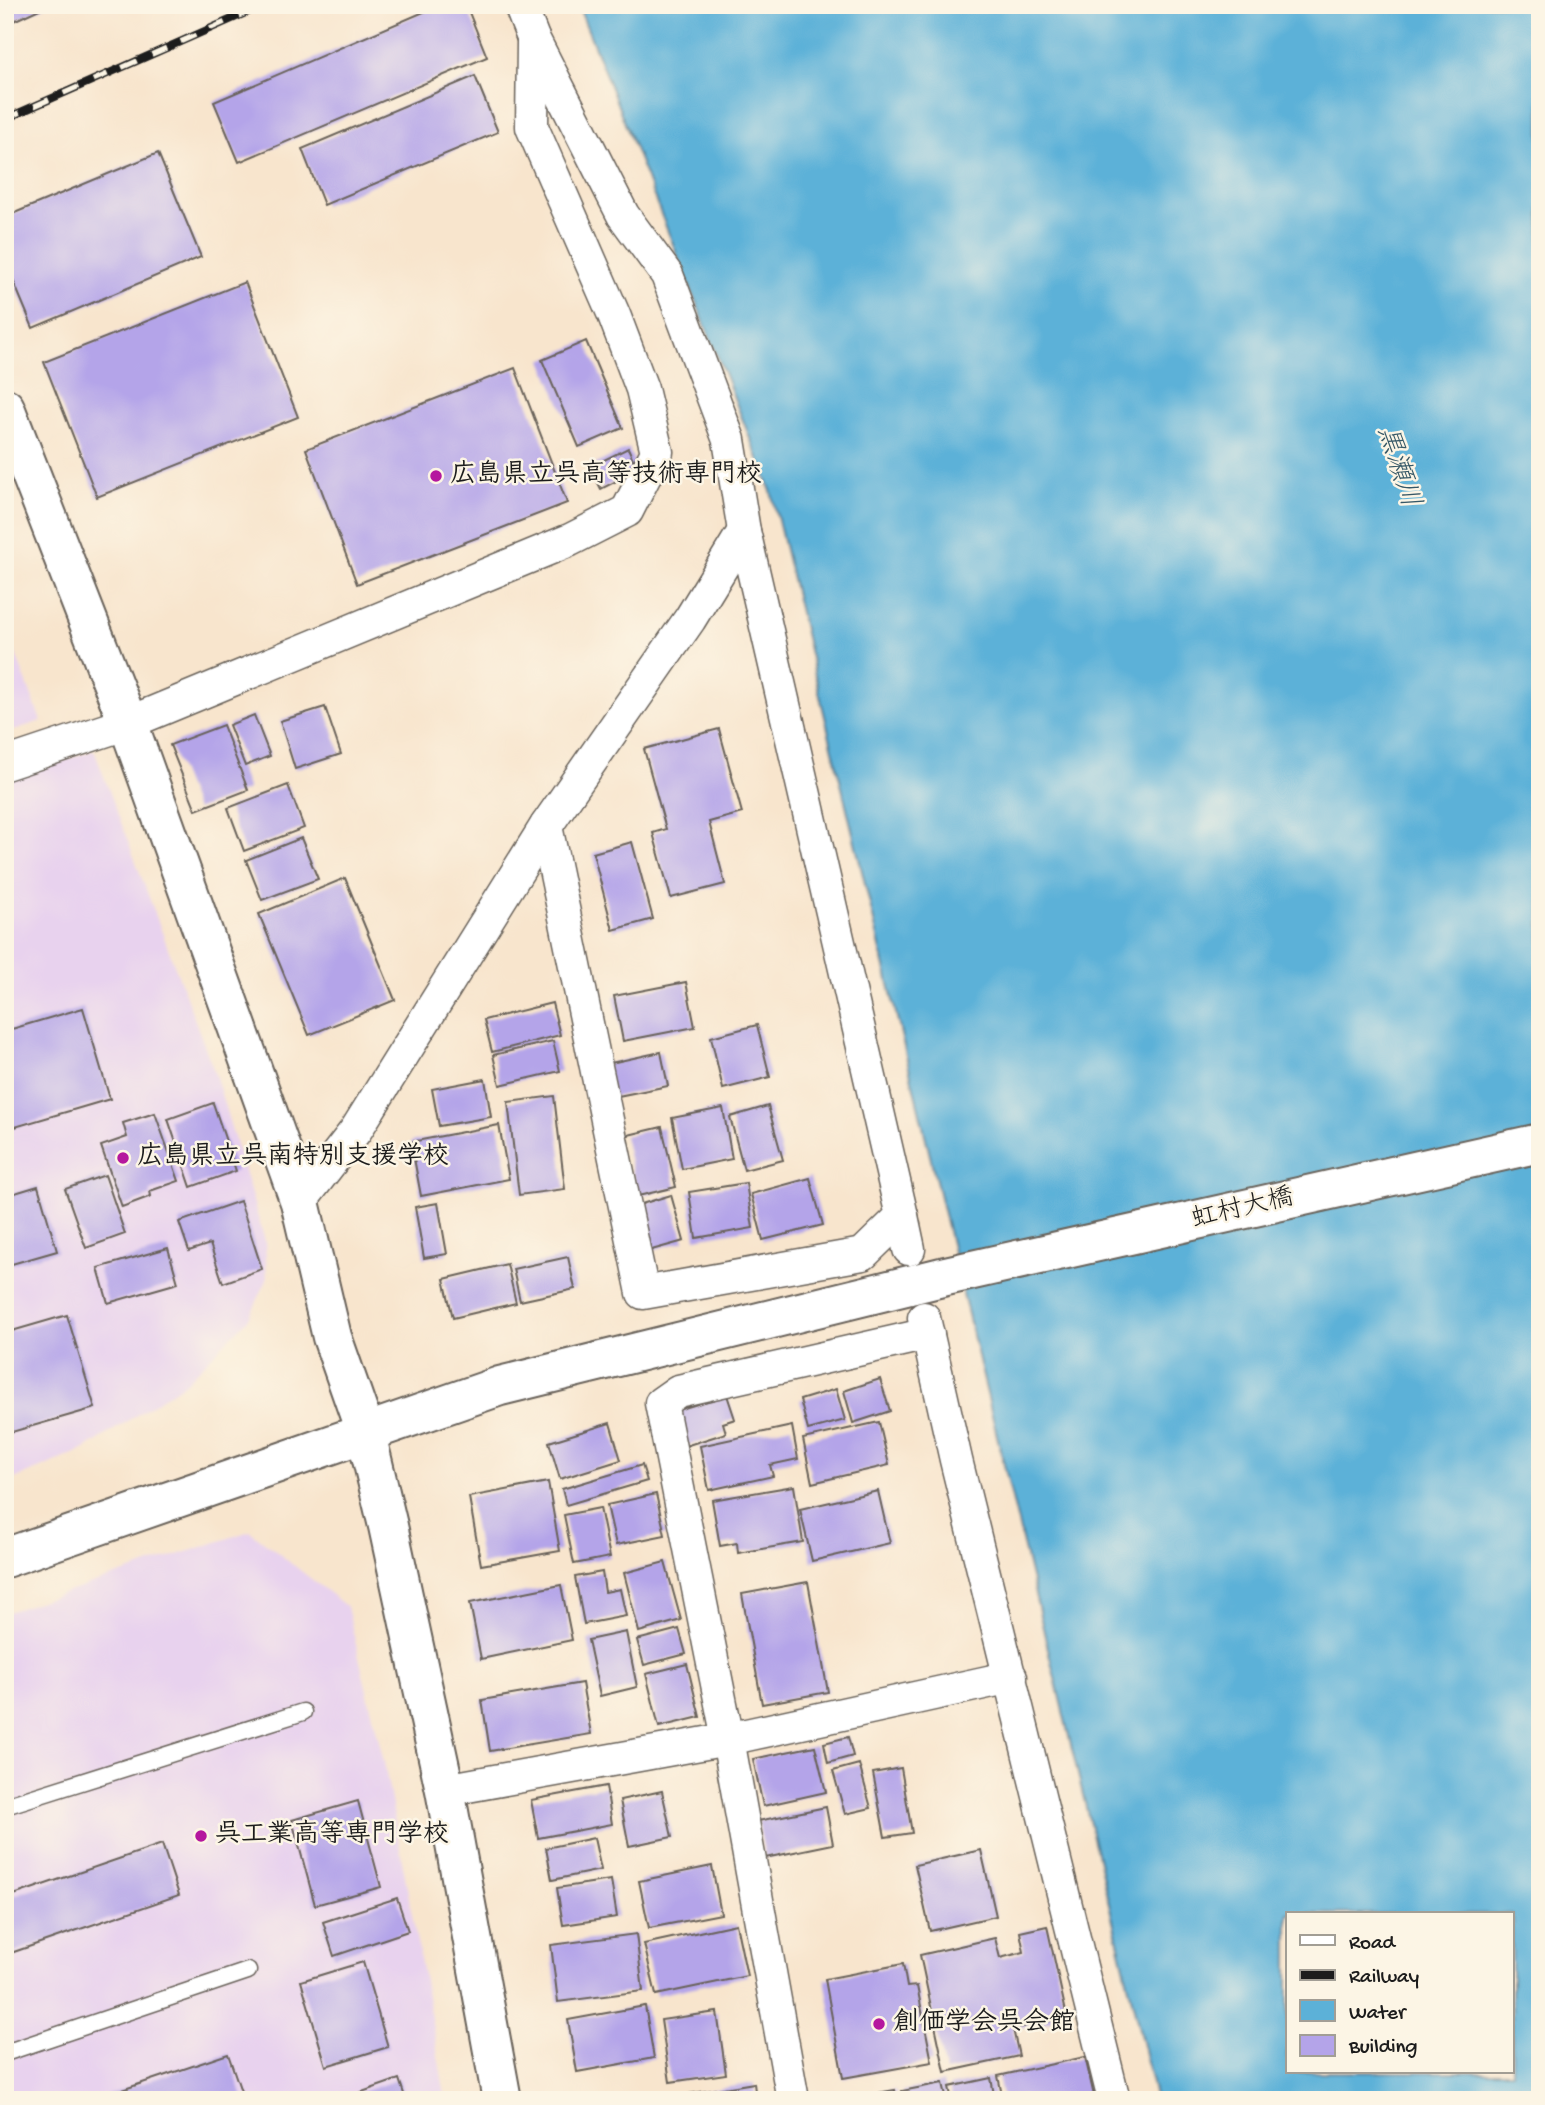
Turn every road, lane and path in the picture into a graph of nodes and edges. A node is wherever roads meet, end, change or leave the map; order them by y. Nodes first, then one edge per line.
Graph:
1 (520, 5) edge
2 (533, 38) junction
3 (5, 408) edge
4 (744, 531) junction
5 (128, 723) junction
6 (5, 764) edge
7 (546, 825) junction
8 (1540, 1143) edge
9 (300, 1202) junction
10 (902, 1216) junction
11 (909, 1249) dead end
12 (366, 1434) junction
13 (5, 1558) edge
14 (1011, 1677) junction
15 (303, 1713) dead end
16 (728, 1739) junction
17 (444, 1790) junction
18 (5, 1806) edge
19 (248, 1971) dead end
20 (5, 2053) edge
21 (502, 2100) edge
22 (793, 2100) edge
23 (1114, 2100) edge

1 - 2 street
2 - 4 street
2 - 5 street
3 - 5 street
4 - 7 street
4 - 10 street
5 - 6 street
5 - 9 street
7 - 9 street
7 - 10 street
8 - 12 street, 虹村大橋
9 - 12 street
10 - 11 street
12 - 13 street, 虹村大橋
12 - 17 street
14 - 16 street
14 - 16 street
14 - 23 street
15 - 18 lane
16 - 17 street
16 - 22 street
17 - 21 street
19 - 20 lane

